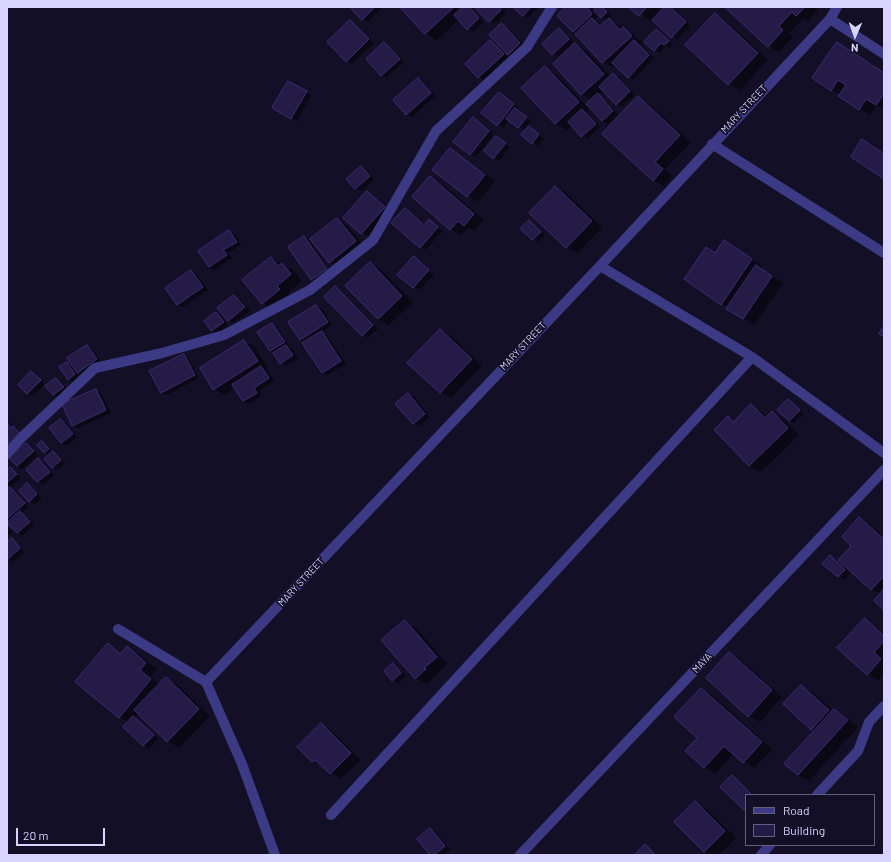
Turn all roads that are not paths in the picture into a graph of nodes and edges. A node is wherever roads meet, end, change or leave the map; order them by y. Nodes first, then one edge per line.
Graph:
1 (552, 7) edge
2 (837, 7) edge
3 (830, 19) junction
4 (884, 54) edge
5 (712, 144) junction
6 (884, 253) edge
7 (600, 266) junction
8 (752, 357) junction
9 (884, 453) edge
10 (7, 454) edge
11 (884, 470) edge
12 (118, 629) dead end
13 (206, 682) junction
14 (884, 706) edge
15 (818, 794) edge
16 (332, 815) dead end
17 (769, 846) edge
18 (275, 855) edge
19 (520, 855) edge
20 (761, 855) edge

1 - 10 street
2 - 3 street, MARY STREET
3 - 4 street
3 - 5 street, MARY STREET
5 - 6 street
5 - 7 street, MARY STREET
7 - 8 street
7 - 13 street, MARY STREET
8 - 9 street
8 - 16 street
11 - 19 street, MAYA
12 - 13 street
13 - 18 street
14 - 15 street
17 - 20 street

